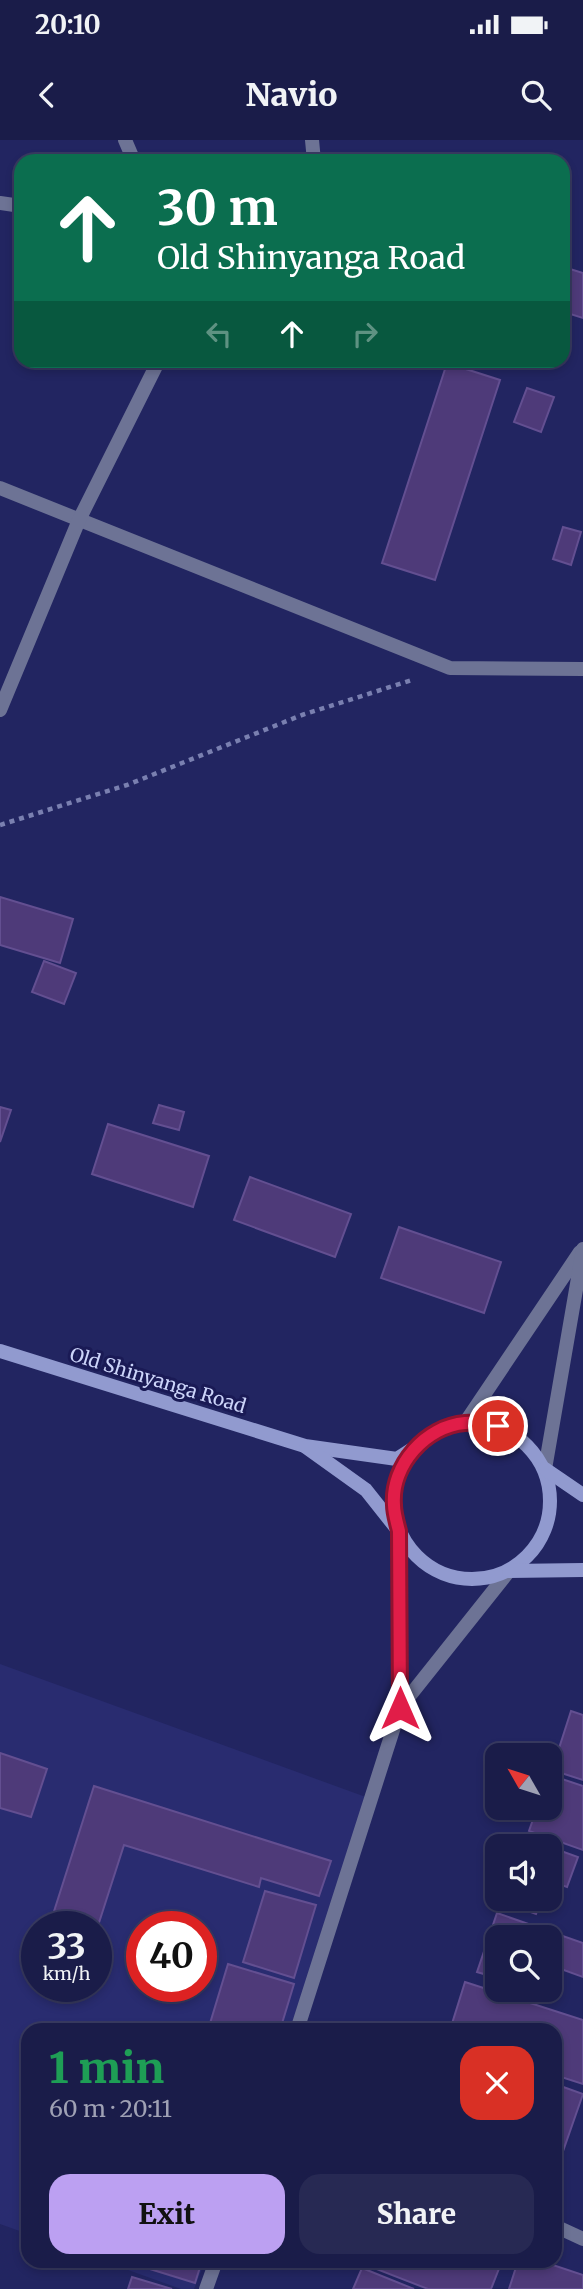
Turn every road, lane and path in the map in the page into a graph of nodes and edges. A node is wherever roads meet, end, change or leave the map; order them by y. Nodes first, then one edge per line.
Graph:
1 (155, 368) edge
2 (0, 488) edge
3 (79, 520) junction
4 (450, 668) junction
5 (583, 668) edge
6 (0, 710) edge
7 (0, 825) edge
8 (583, 1249) edge
9 (0, 1351) edge
10 (465, 1423) junction
11 (436, 1431) junction
12 (305, 1446) junction
13 (545, 1469) junction
14 (583, 1494) edge
15 (399, 1531) junction
16 (583, 1570) edge
17 (509, 1571) junction
18 (400, 1708) junction
19 (299, 2023) edge
20 (562, 2229) edge
21 (583, 2239) edge
22 (214, 2268) edge
23 (206, 2289) edge

1 - 3 street
2 - 3 street
3 - 4 street
3 - 6 street
4 - 5 street
4 - 7 path
8 - 10 street
8 - 13 street
9 - 12 main road, Old Shinyanga Road
10 - 11 main road, Old Shinyanga Road
10 - 13 main road, Old Shinyanga Road
11 - 12 main road, Old Shinyanga Road
11 - 15 main road, Old Shinyanga Road
12 - 15 main road, Old Shinyanga Road
13 - 14 main road, Old Shinyanga Road
13 - 17 main road, Old Shinyanga Road
15 - 17 main road, Old Shinyanga Road
15 - 18 street
16 - 17 main road, Old Shinyanga Road
17 - 18 street
18 - 19 street
20 - 21 street
22 - 23 street

